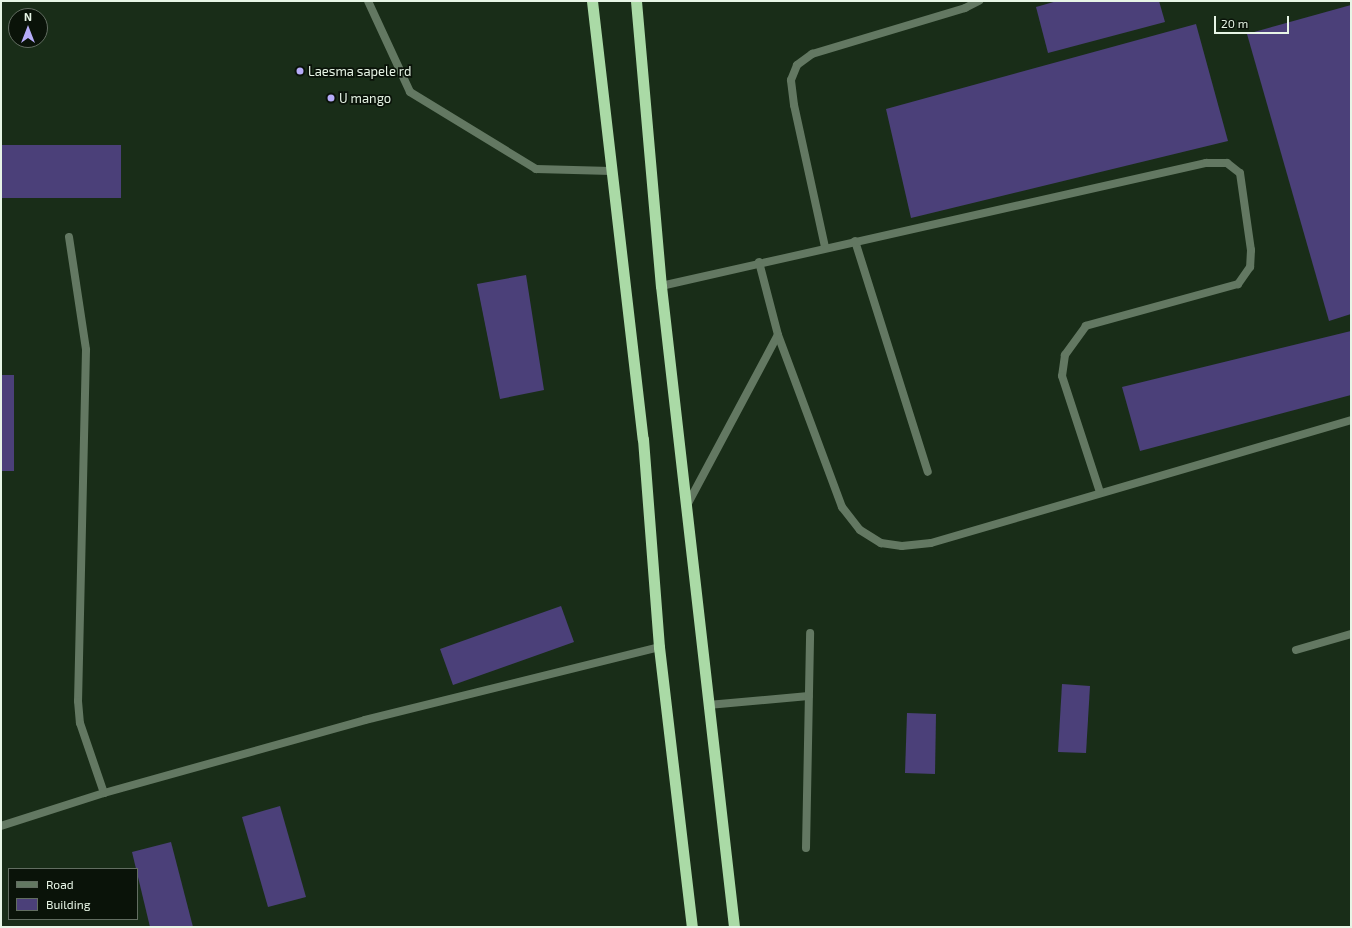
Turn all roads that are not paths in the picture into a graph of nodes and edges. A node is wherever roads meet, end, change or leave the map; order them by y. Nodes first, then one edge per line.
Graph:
1 (368, 1) edge
2 (592, 1) edge
3 (636, 1) edge
4 (979, 1) edge
5 (611, 171) junction
6 (69, 237) dead end
7 (854, 241) junction
8 (825, 247) junction
9 (758, 262) junction
10 (661, 286) junction
11 (778, 335) junction
12 (1351, 420) edge
13 (928, 472) dead end
14 (1100, 492) junction
15 (686, 508) junction
16 (810, 633) dead end
17 (1351, 634) edge
18 (659, 647) junction
19 (1296, 650) dead end
20 (809, 696) junction
21 (708, 705) junction
22 (104, 793) junction
23 (1, 826) edge
24 (806, 848) dead end
25 (692, 927) edge
26 (734, 927) edge

1 - 5 street
2 - 5 highway
3 - 10 highway
4 - 8 street
5 - 18 highway
6 - 22 street
7 - 8 street
7 - 13 street
7 - 14 street
8 - 9 street
9 - 10 street
9 - 11 street
10 - 15 highway
11 - 14 street
11 - 15 street
12 - 14 street
15 - 21 highway
16 - 20 street
17 - 19 street
18 - 22 street
18 - 25 highway
20 - 21 street
20 - 24 street
21 - 26 highway
22 - 23 street

